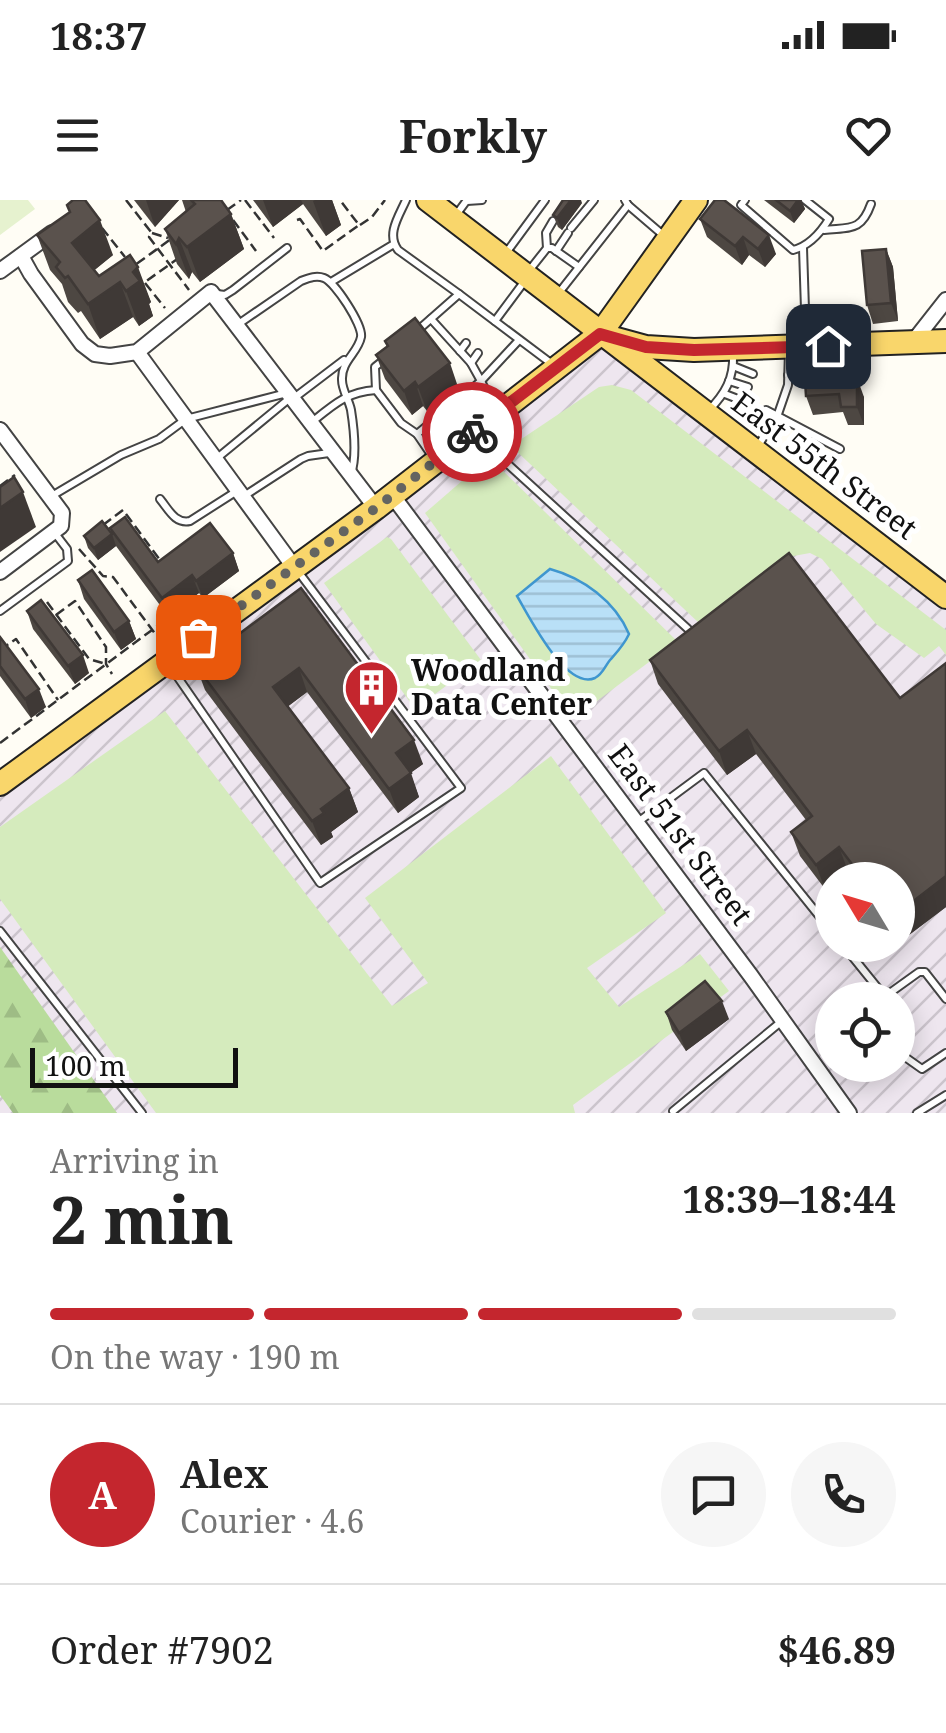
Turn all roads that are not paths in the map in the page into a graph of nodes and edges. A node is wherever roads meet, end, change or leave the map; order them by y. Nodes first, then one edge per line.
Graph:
1 (406, 200) edge
2 (428, 200) edge
3 (482, 200) edge
4 (545, 200) edge
5 (594, 200) edge
6 (696, 200) edge
7 (745, 200) edge
8 (805, 200) edge
9 (626, 202) edge
10 (870, 204) dead end
11 (462, 207) edge
12 (552, 221) edge
13 (60, 227) edge
14 (822, 230) junction
15 (668, 238) junction
16 (394, 244) junction
17 (803, 247) junction
18 (287, 248) dead end
19 (552, 249) junction
20 (21, 256) junction
21 (503, 258) junction
22 (579, 267) junction
23 (0, 271) edge
24 (526, 276) junction
25 (332, 282) junction
26 (211, 292) junction
27 (459, 294) junction
28 (554, 298) junction
29 (946, 300) edge
30 (431, 319) junction
31 (236, 325) junction
32 (497, 326) junction
33 (417, 331) edge
34 (600, 334) junction
35 (519, 340) junction
36 (946, 341) edge
37 (912, 342) junction
38 (466, 343) dead end
39 (849, 345) junction
40 (798, 347) junction
41 (460, 351) junction
42 (136, 352) junction
43 (478, 353) dead end
44 (389, 355) edge
45 (349, 356) junction
46 (733, 358) junction
47 (471, 364) junction
48 (556, 368) junction
49 (851, 371) junction
50 (753, 374) dead end
51 (788, 374) junction
52 (482, 380) junction
53 (729, 381) junction
54 (776, 382) dead end
55 (788, 385) junction
56 (748, 387) dead end
57 (376, 390) junction
58 (852, 392) edge
59 (725, 394) junction
60 (346, 396) junction
61 (772, 396) dead end
62 (291, 397) junction
63 (783, 399) junction
64 (743, 401) dead end
65 (766, 410) dead end
66 (496, 413) junction
67 (705, 414) junction
68 (778, 414) junction
69 (186, 419) junction
70 (310, 422) junction
71 (0, 430) edge
72 (472, 432) junction
73 (417, 434) junction
74 (840, 449) dead end
75 (334, 452) junction
76 (755, 452) junction
77 (216, 459) junction
78 (435, 461) junction
79 (351, 475) junction
80 (240, 494) junction
81 (50, 497) junction
82 (160, 499) dead end
83 (384, 501) junction
84 (58, 529) junction
85 (294, 567) junction
86 (0, 572) edge
87 (946, 597) edge
88 (0, 611) edge
89 (688, 629) edge
90 (163, 650) junction
91 (0, 784) edge
92 (637, 823) junction
93 (815, 911) edge
94 (0, 931) edge
95 (856, 962) edge
96 (871, 982) edge
97 (905, 982) edge
98 (946, 1000) edge
99 (783, 1020) junction
100 (942, 1056) edge
101 (915, 1065) edge
102 (946, 1068) edge
103 (946, 1095) edge
104 (673, 1112) edge
105 (142, 1113) edge
106 (849, 1113) edge
107 (917, 1113) edge

1 - 16 lane
2 - 11 main road, East 55th Street
3 - 11 lane
4 - 21 lane
5 - 19 lane
6 - 15 main road
7 - 17 lane
8 - 14 lane
9 - 15 lane
9 - 22 lane
10 - 14 lane
11 - 21 main road, East 55th Street
12 - 19 lane
13 - 20 street
14 - 17 lane
15 - 34 main road
16 - 25 lane
16 - 27 lane
17 - 40 lane
18 - 26 lane
19 - 22 lane
19 - 24 lane
20 - 23 street
20 - 42 street
21 - 24 main road, East 55th Street
22 - 28 lane
24 - 28 main road, East 55th Street
24 - 32 lane
25 - 31 lane
25 - 45 lane
26 - 31 street, East 51st Street
26 - 42 street
27 - 30 lane
27 - 32 lane
28 - 34 main road, East 55th Street
29 - 37 street
30 - 33 lane
30 - 41 lane
31 - 62 street, East 51st Street
32 - 35 lane
34 - 46 main road
34 - 48 main road
34 - 67 main road, East 55th Street
35 - 48 lane
35 - 52 lane
36 - 37 main road
37 - 39 main road
38 - 41 lane
39 - 40 main road
39 - 49 lane
40 - 46 main road
40 - 51 lane
41 - 47 lane
42 - 69 street
43 - 47 lane
44 - 57 lane
45 - 60 lane
45 - 62 lane
46 - 50 lane
46 - 53 lane
47 - 52 lane
48 - 66 main road
49 - 51 lane
49 - 58 lane
51 - 55 lane
52 - 66 lane
52 - 73 lane
53 - 56 lane
53 - 59 lane
54 - 55 lane
55 - 63 lane
57 - 60 lane
57 - 73 lane
59 - 64 lane
59 - 67 lane
60 - 70 lane
60 - 79 lane
61 - 63 lane
62 - 69 lane
62 - 70 street, East 51st Street
62 - 77 lane
63 - 68 lane
65 - 68 lane
66 - 72 main road
67 - 76 main road, East 55th Street
68 - 74 lane
68 - 76 lane
69 - 77 street
69 - 81 lane
70 - 75 street, East 51st Street
71 - 81 street
72 - 78 main road
72 - 89 lane
73 - 78 lane
75 - 79 street, East 51st Street
75 - 80 lane
76 - 87 main road, East 55th Street
77 - 80 street
78 - 83 main road
79 - 83 street, East 51st Street
80 - 82 lane
80 - 85 street
81 - 84 street
83 - 85 main road
83 - 92 street, East 51st Street
84 - 86 street
84 - 88 lane
85 - 90 main road
85 - 90 lane
90 - 91 main road
92 - 93 lane
92 - 99 street, East 51st Street
94 - 105 lane
95 - 96 lane
97 - 98 lane
99 - 104 lane
99 - 106 street, East 51st Street
100 - 101 lane
100 - 102 lane
103 - 107 lane

